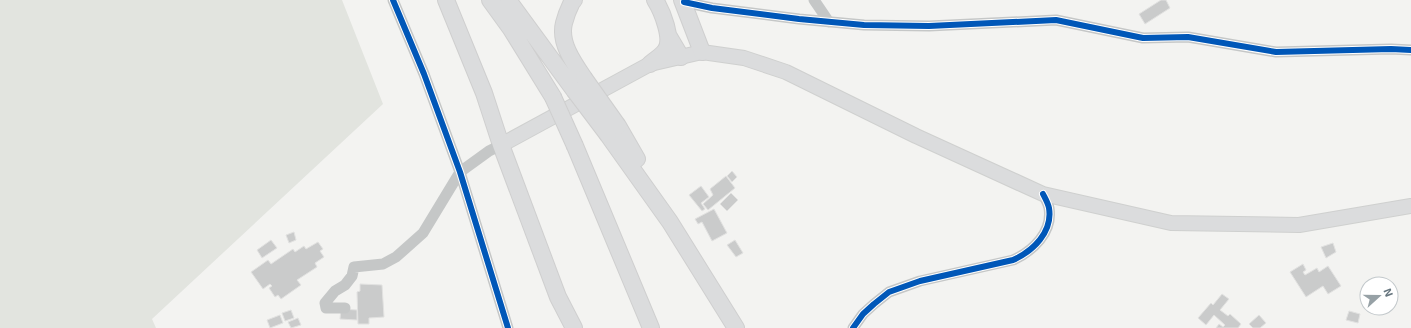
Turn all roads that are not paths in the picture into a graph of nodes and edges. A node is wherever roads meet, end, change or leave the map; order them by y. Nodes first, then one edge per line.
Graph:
1 (393, 0) edge
2 (446, 0) edge
3 (490, 0) edge
4 (508, 0) edge
5 (574, 0) edge
6 (655, 0) edge
7 (814, 0) edge
8 (683, 1) edge
9 (829, 22) junction
10 (668, 35) junction
11 (1411, 50) edge
12 (702, 52) junction
13 (681, 57) junction
14 (650, 64) junction
15 (579, 84) junction
16 (501, 145) junction
17 (460, 172) junction
18 (1043, 194) junction
19 (1411, 206) edge
20 (345, 308) dead end
21 (508, 328) edge
22 (574, 328) edge
23 (651, 328) edge
24 (736, 328) edge
25 (853, 328) edge

1 - 17 street
2 - 16 highway
3 - 23 highway, bridge
4 - 15 highway
5 - 15 highway
6 - 10 highway
7 - 9 street
8 - 9 street
8 - 12 highway
9 - 11 street
10 - 13 highway
10 - 14 highway
12 - 13 main road
12 - 18 main road
13 - 14 main road
14 - 16 main road
15 - 24 highway, bridge
16 - 17 street
16 - 22 highway
17 - 20 street
17 - 21 street
18 - 19 main road
18 - 25 street

